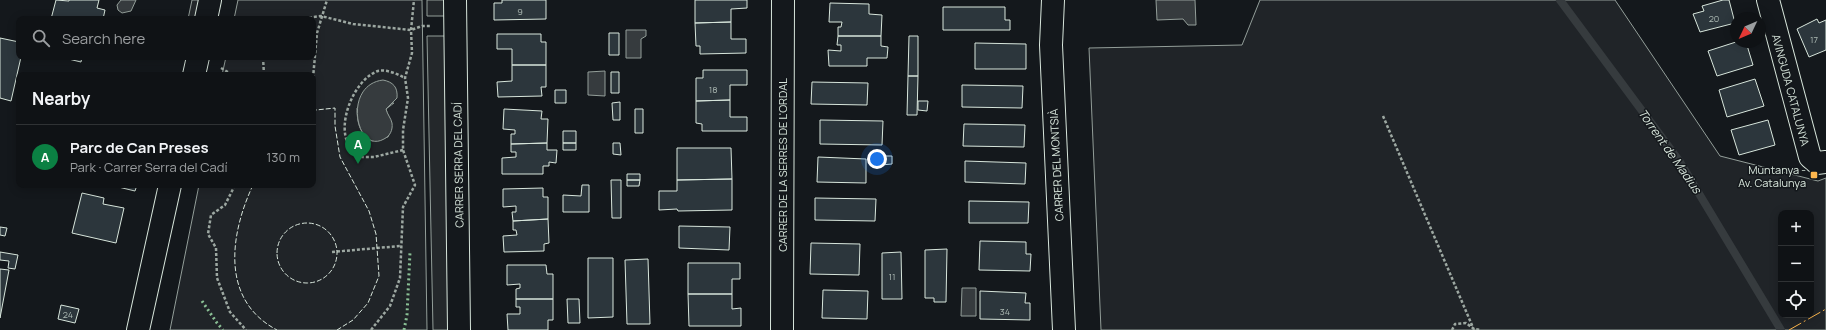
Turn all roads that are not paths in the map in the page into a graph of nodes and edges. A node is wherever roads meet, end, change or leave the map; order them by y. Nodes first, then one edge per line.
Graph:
1 (210, 0) edge
2 (455, 0) edge
3 (783, 0) edge
4 (1052, 0) edge
5 (1768, 0) edge
6 (207, 16) edge
7 (197, 60) edge
8 (195, 72) edge
9 (1818, 159) edge
10 (169, 188) edge
11 (138, 330) edge
12 (459, 330) edge
13 (782, 330) edge
14 (1064, 330) edge

1 - 6 street
2 - 12 street, CARRER SERRA DEL CADÍ
3 - 13 street, CARRER DE LA SERRES DE L'ORDAL
4 - 14 street, CARRER DEL MONTSIÀ
5 - 9 street, AVINGUDA CATALUNYA
7 - 8 street
10 - 11 street

